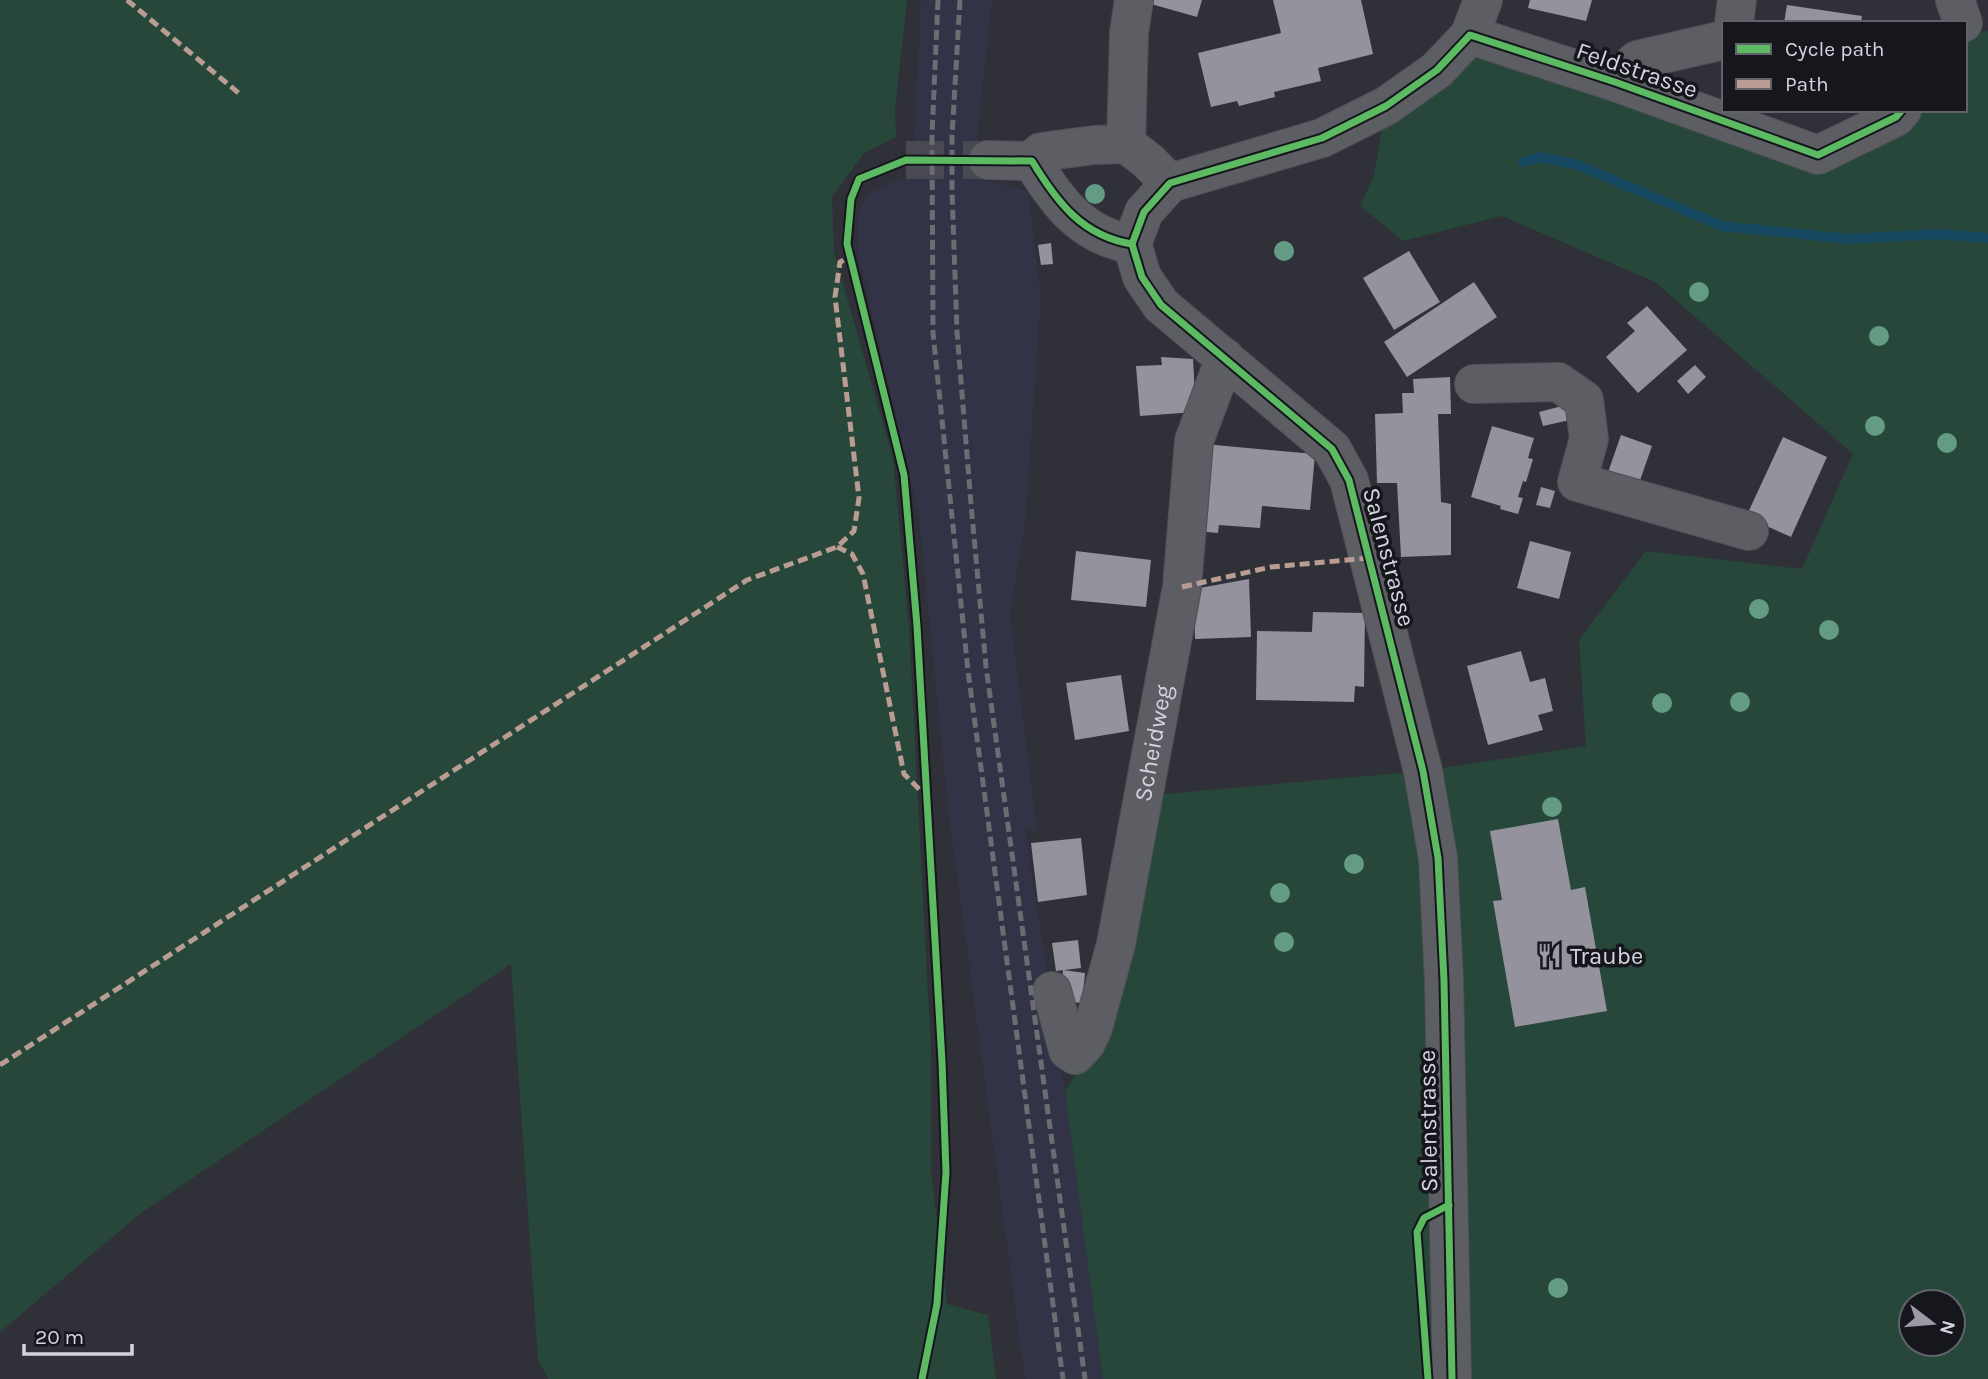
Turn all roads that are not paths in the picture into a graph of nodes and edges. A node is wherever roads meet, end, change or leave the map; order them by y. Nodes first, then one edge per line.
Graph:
1 (1134, 0) edge
2 (1737, 0) edge
3 (1477, 17) edge
4 (1734, 21) edge
5 (1722, 40) edge
6 (1615, 82) junction
7 (1900, 112) edge
8 (1126, 144) junction
9 (988, 160) tunnel mouth
10 (1032, 161) junction
11 (1170, 183) junction
12 (1132, 244) junction
13 (1225, 358) junction
14 (1474, 384) dead end
15 (1749, 531) dead end
16 (1052, 990) dead end
17 (1452, 1379) edge

1 - 8 street
2 - 4 street
3 - 6 street, Feldstrasse
3 - 11 street
5 - 6 street
6 - 7 street, Feldstrasse
8 - 10 street
8 - 11 street
9 - 10 street
10 - 12 street
11 - 12 street
12 - 13 street, Salenstrasse
13 - 16 street, Scheidweg
13 - 17 street, Salenstrasse
14 - 15 street

